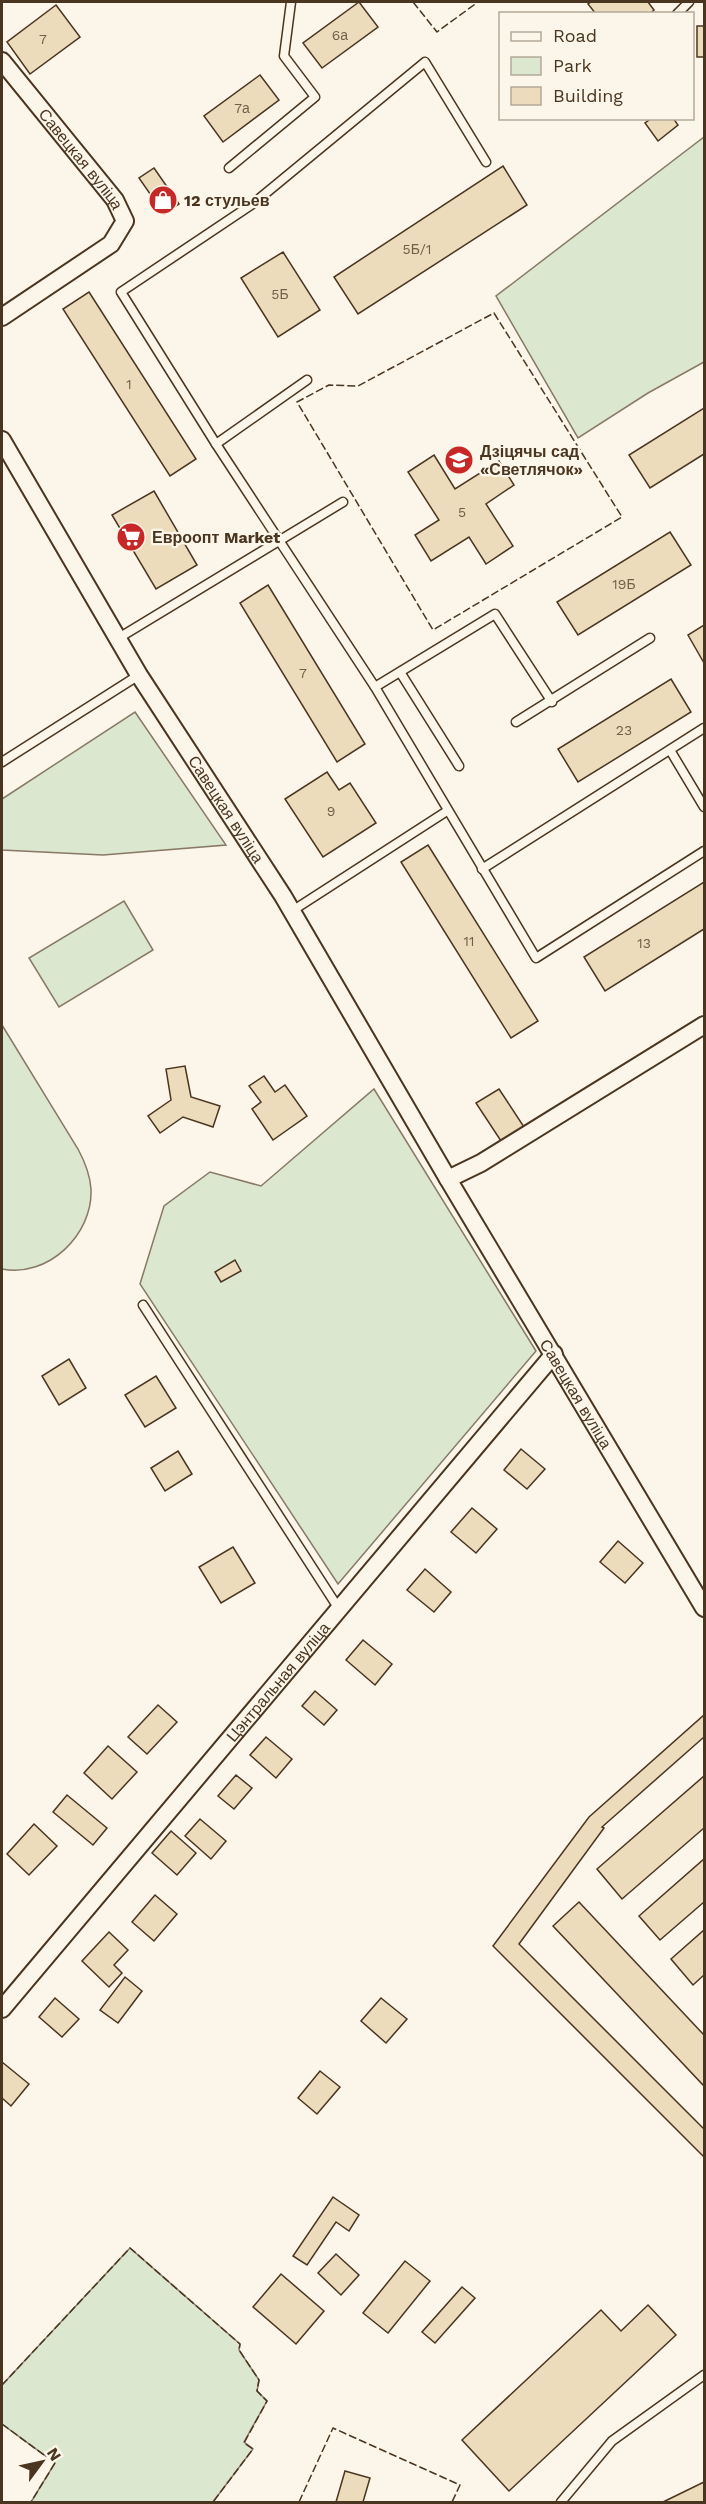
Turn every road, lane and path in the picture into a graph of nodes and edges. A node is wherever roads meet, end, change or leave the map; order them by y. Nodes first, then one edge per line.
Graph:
1 (291, 2) edge
2 (2, 62) edge
3 (486, 162) dead end
4 (229, 168) dead end
5 (2, 317) edge
6 (307, 380) dead end
7 (2, 440) edge
8 (216, 444) junction
9 (343, 502) dead end
10 (280, 540) junction
11 (650, 638) dead end
12 (117, 639) junction
13 (400, 672) junction
14 (139, 675) junction
15 (375, 687) junction
16 (552, 702) junction
17 (516, 722) dead end
18 (705, 728) edge
19 (669, 750) junction
20 (2, 762) edge
21 (459, 766) dead end
22 (705, 807) edge
23 (447, 811) junction
24 (705, 851) edge
25 (482, 869) junction
26 (292, 911) junction
27 (705, 1025) edge
28 (448, 1179) junction
29 (143, 1305) dead end
30 (554, 1354) junction
31 (704, 1604) edge
32 (339, 1609) junction
33 (2, 2009) edge
34 (705, 2375) edge
35 (561, 2502) edge

1 - 4 lane
2 - 5 street, Савецкая вуліца
3 - 8 lane
6 - 8 lane
7 - 12 street, Савецкая вуліца
8 - 10 lane
9 - 10 lane
10 - 12 lane
10 - 15 lane
11 - 16 lane
12 - 14 street, Савецкая вуліца
13 - 15 lane
13 - 16 lane
13 - 21 lane
14 - 20 lane
14 - 26 street, Савецкая вуліца
15 - 23 lane
16 - 17 lane
18 - 19 lane
19 - 22 lane
19 - 25 lane
23 - 25 lane
23 - 26 lane
24 - 25 lane
26 - 28 street, Савецкая вуліца
27 - 28 street
28 - 30 street, Савецкая вуліца
29 - 32 lane
30 - 31 street, Савецкая вуліца
30 - 32 street, Цэнтральная вуліца
32 - 33 street, Цэнтральная вуліца
34 - 35 lane

